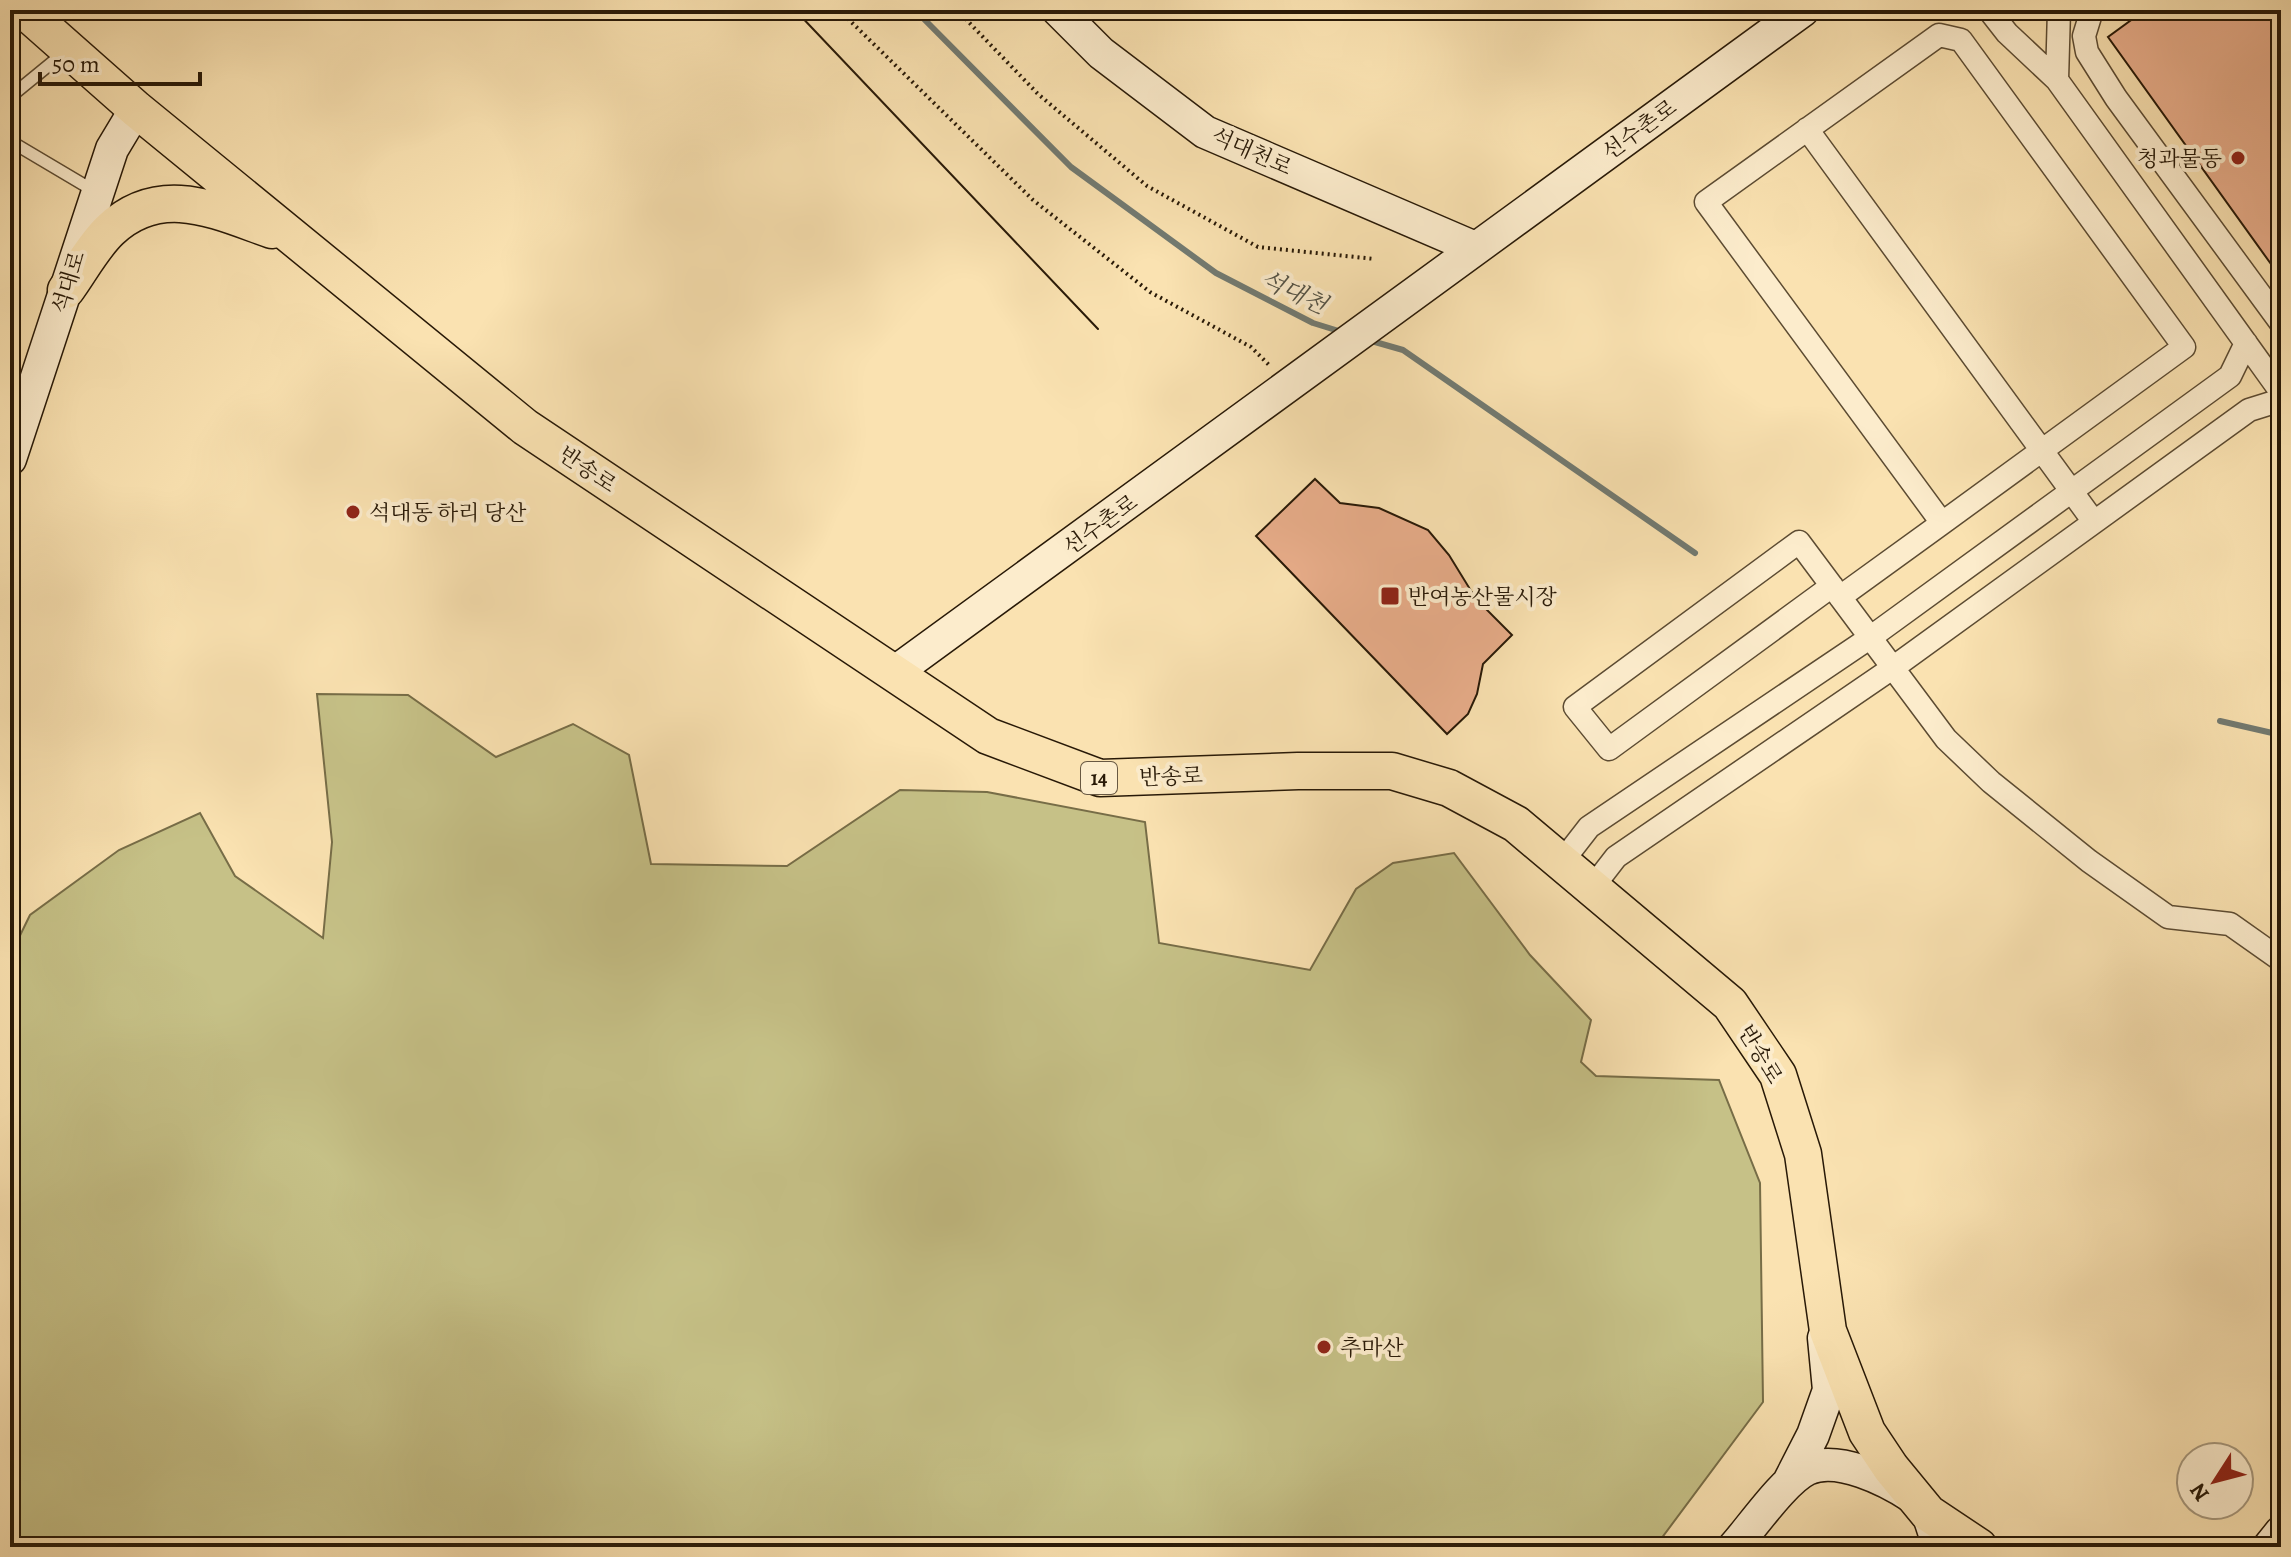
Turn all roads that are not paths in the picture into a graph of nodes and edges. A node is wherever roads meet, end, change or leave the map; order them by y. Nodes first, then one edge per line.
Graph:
1 (24, 10) edge
2 (1058, 10) edge
3 (1803, 10) edge
4 (1989, 10) edge
5 (2059, 10) edge
6 (2091, 10) edge
7 (2058, 33) junction
8 (68, 49) junction
9 (2057, 80) junction
10 (10, 97) edge
11 (136, 109) junction
12 (1807, 129) junction
13 (10, 141) edge
14 (97, 192) junction
15 (294, 238) junction
16 (1475, 248) junction
17 (66, 290) junction
18 (2281, 323) edge
19 (2246, 343) junction
20 (2281, 392) edge
21 (2281, 400) edge
22 (2042, 451) junction
23 (10, 459) edge
24 (2071, 491) junction
25 (2094, 522) junction
26 (1942, 523) junction
27 (1836, 591) junction
28 (1871, 637) junction
29 (1894, 667) junction
30 (894, 673) junction
31 (1561, 863) junction
32 (1592, 888) junction
33 (2281, 960) edge
34 (1823, 1307) junction
35 (1789, 1482) junction
36 (1922, 1505) junction
37 (2281, 1532) edge
38 (1734, 1547) edge
39 (1939, 1547) edge
40 (1979, 1547) edge
41 (2269, 1547) edge

1 - 8 main road, 반송로 / 14
2 - 16 main road, 석대천로
3 - 16 main road, 선수촌로
4 - 9 street
5 - 7 street
6 - 7 street
6 - 18 street
7 - 9 street
8 - 10 lane
8 - 11 main road, 반송로 / 14
9 - 19 street
11 - 14 main road, 석대로
11 - 15 main road, 반송로 / 14
12 - 22 street
12 - 22 street
12 - 26 street
13 - 14 lane
14 - 17 main road, 석대로
15 - 17 main road
15 - 30 main road, 반송로 / 14
16 - 30 main road, 선수촌로
17 - 23 main road, 석대로
19 - 20 street
19 - 24 street
21 - 25 street
22 - 24 street
22 - 26 street
24 - 25 street
24 - 28 street
25 - 29 street
26 - 27 street
27 - 27 street
27 - 28 street
28 - 29 street
28 - 31 street
29 - 32 street
29 - 33 street
30 - 31 main road, 반송로 / 14
31 - 32 main road, 반송로 / 14
32 - 34 main road, 반송로 / 14
34 - 35 main road
34 - 36 main road, 반송로 / 14
35 - 36 main road
35 - 38 main road
36 - 39 main road
36 - 40 main road, 반송로 / 14
37 - 41 main road

